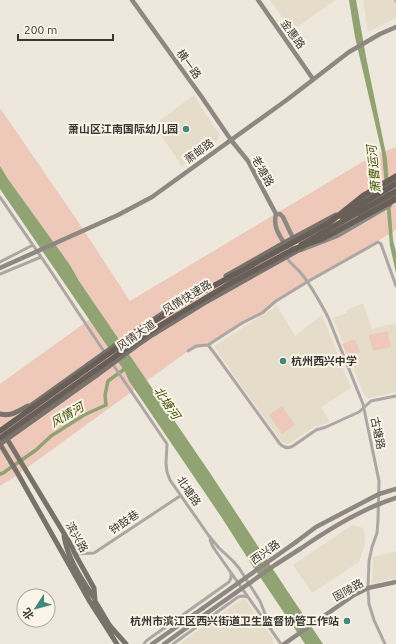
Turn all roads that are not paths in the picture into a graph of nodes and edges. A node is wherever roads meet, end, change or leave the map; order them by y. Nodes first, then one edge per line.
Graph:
1 (132, 0) edge
2 (258, 0) edge
3 (396, 27) edge
4 (313, 79) junction
5 (231, 140) junction
6 (396, 176) edge
7 (396, 180) edge
8 (396, 184) edge
9 (396, 191) edge
10 (396, 195) edge
11 (0, 197) edge
12 (396, 200) edge
13 (276, 214) junction
14 (329, 223) junction
15 (293, 238) junction
16 (284, 242) junction
17 (33, 245) junction
18 (37, 251) junction
19 (294, 251) junction
20 (41, 257) junction
21 (286, 257) junction
22 (0, 262) edge
23 (0, 268) edge
24 (0, 274) edge
25 (307, 282) junction
26 (396, 286) edge
27 (208, 345) junction
28 (188, 351) dead end
29 (396, 396) edge
30 (36, 402) junction
31 (363, 407) junction
32 (0, 414) edge
33 (0, 428) edge
34 (0, 431) edge
35 (0, 438) edge
36 (7, 439) junction
37 (0, 444) edge
38 (396, 489) edge
39 (379, 494) junction
40 (180, 496) junction
41 (396, 498) edge
42 (379, 503) junction
43 (64, 533) junction
44 (209, 536) junction
45 (75, 554) junction
46 (231, 573) junction
47 (396, 582) edge
48 (368, 588) junction
49 (248, 597) junction
50 (95, 601) junction
51 (271, 629) junction
52 (117, 644) edge
53 (126, 644) edge
54 (144, 644) edge
55 (152, 644) edge
56 (164, 644) edge
57 (173, 644) edge
58 (282, 644) edge
59 (385, 644) edge

1 - 5 main road, 横一路
2 - 4 main road, 金惠路
3 - 4 main road, 萧邮路
4 - 5 main road, 萧邮路
5 - 13 main road, 老塘路
5 - 18 main road, 萧邮路
6 - 14 highway, bridge
7 - 15 main road, 风情大道
8 - 14 highway, 风情快速路, bridge
9 - 19 highway, 风情快速路, bridge
10 - 19 main road, 风情大道
11 - 17 street
12 - 19 highway, bridge
12 - 19 main road, bridge
13 - 15 main road, 老塘路
13 - 16 main road, 老塘路
14 - 34 highway, 风情快速路, bridge
15 - 16 main road, 风情大道
16 - 21 street
16 - 30 main road, 风情大道, bridge
17 - 18 street
17 - 22 street
18 - 20 street
18 - 23 main road, 萧邮路
19 - 21 main road, 风情大道
19 - 35 highway, 风情快速路, bridge
20 - 24 street
20 - 40 street, 北塘路
21 - 25 street, 古塘路
21 - 36 main road, 风情大道, bridge
25 - 26 street
25 - 27 street
25 - 31 street, 古塘路
27 - 28 street
27 - 31 street
29 - 31 street
30 - 32 main road
30 - 33 main road, 风情大道
31 - 39 street, 古塘路
33 - 36 main road
36 - 37 main road, 风情大道
36 - 43 main road, 滨兴路
37 - 52 main road, 滨兴路
38 - 39 main road, 西兴路
39 - 42 street, 古塘路
39 - 55 main road, 西兴路, bridge
40 - 44 street, 北塘路
40 - 45 street, 钟鼓巷
41 - 42 main road, 西兴路
42 - 48 street, 古塘路
42 - 56 main road, 西兴路, bridge
43 - 45 main road, 滨兴路
43 - 50 main road
44 - 46 street, 北塘路
44 - 51 street, 北塘路
45 - 50 main road, 滨兴路
46 - 49 street, 北塘路
46 - 54 street
47 - 48 main road, 固陵路
48 - 58 main road, 固陵路
48 - 59 street, 古塘路
49 - 51 street, 北塘路
49 - 57 street
50 - 53 main road, 滨兴路
51 - 58 street, 北塘路

